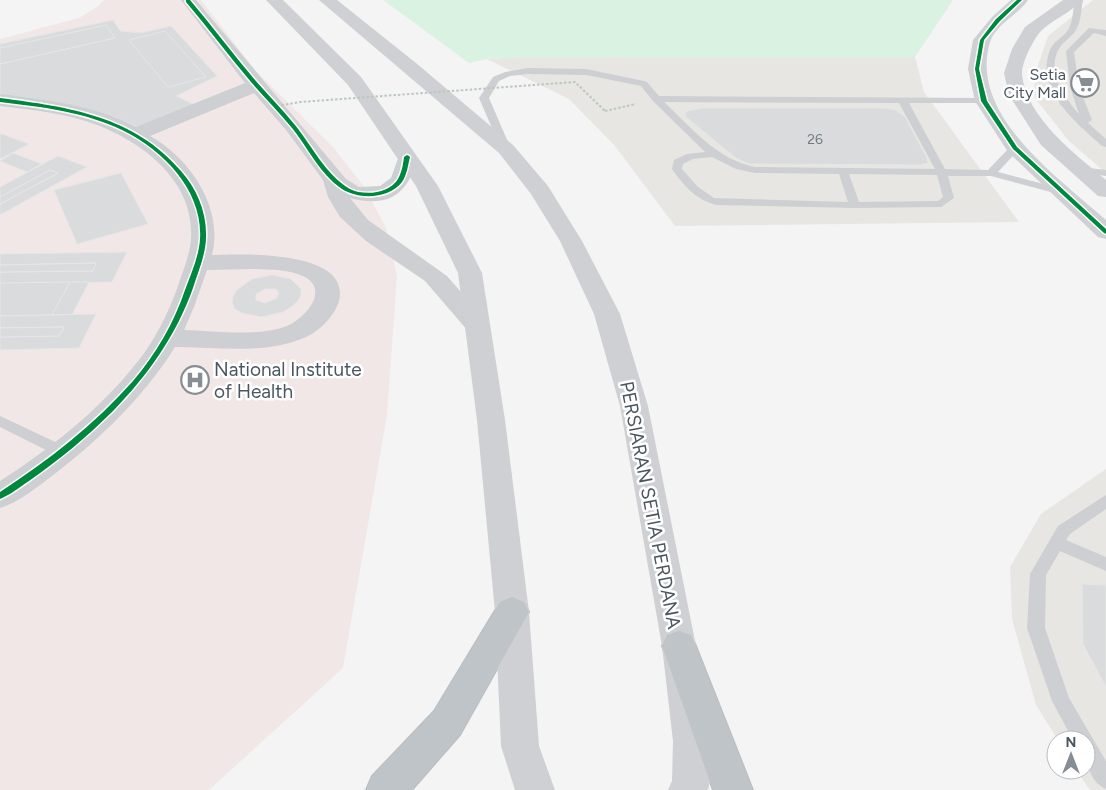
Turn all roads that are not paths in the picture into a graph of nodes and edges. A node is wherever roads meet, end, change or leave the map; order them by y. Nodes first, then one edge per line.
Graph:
1 (274, 0) edge
2 (327, 0) edge
3 (1020, 0) edge
4 (1073, 0) edge
5 (1079, 0) edge
6 (188, 1) edge
7 (1106, 33) edge
8 (256, 85) junction
9 (656, 99) junction
10 (0, 100) edge
11 (902, 100) junction
12 (984, 101) junction
13 (1094, 133) junction
14 (137, 134) junction
15 (1106, 144) edge
16 (1015, 148) junction
17 (506, 149) junction
18 (714, 154) junction
19 (407, 157) junction
20 (1081, 170) junction
21 (843, 172) junction
22 (942, 173) junction
23 (991, 173) junction
24 (1106, 173) edge
25 (333, 180) junction
26 (1106, 191) edge
27 (1062, 192) junction
28 (854, 205) junction
29 (1106, 232) edge
30 (198, 263) junction
31 (477, 325) junction
32 (168, 338) junction
33 (0, 421) edge
34 (61, 451) junction
35 (0, 496) edge
36 (1106, 501) edge
37 (1056, 543) junction
38 (1106, 564) edge
39 (512, 612) junction
40 (679, 646) junction
41 (1077, 730) edge
42 (1096, 762) edge
43 (1106, 779) edge
44 (386, 790) edge
45 (535, 790) edge
46 (688, 790) edge
47 (733, 790) edge

1 - 19 main road
2 - 17 main road, PERSIARAN SETIA PERDANA
3 - 12 main road
4 - 20 main road
5 - 13 lane
6 - 8 street
7 - 13 lane
8 - 14 street
8 - 25 street
9 - 11 lane
9 - 17 lane
9 - 18 lane
10 - 14 street
11 - 12 lane
11 - 22 lane
12 - 16 main road
13 - 15 lane
14 - 30 street
16 - 23 lane
16 - 27 main road
17 - 40 main road, PERSIARAN SETIA PERDANA
18 - 21 lane
18 - 28 lane
19 - 25 street
19 - 31 main road
20 - 24 lane
20 - 26 main road
21 - 22 lane
21 - 28 lane
22 - 23 lane
22 - 28 lane
23 - 27 lane
25 - 31 street
27 - 29 main road
30 - 32 street
30 - 32 street
31 - 39 main road
32 - 34 street
33 - 34 lane
34 - 35 street
36 - 37 lane
37 - 38 lane
37 - 41 lane
39 - 44 highway
39 - 45 main road
40 - 46 main road, PERSIARAN SETIA PERDANA
40 - 47 highway
42 - 43 lane

